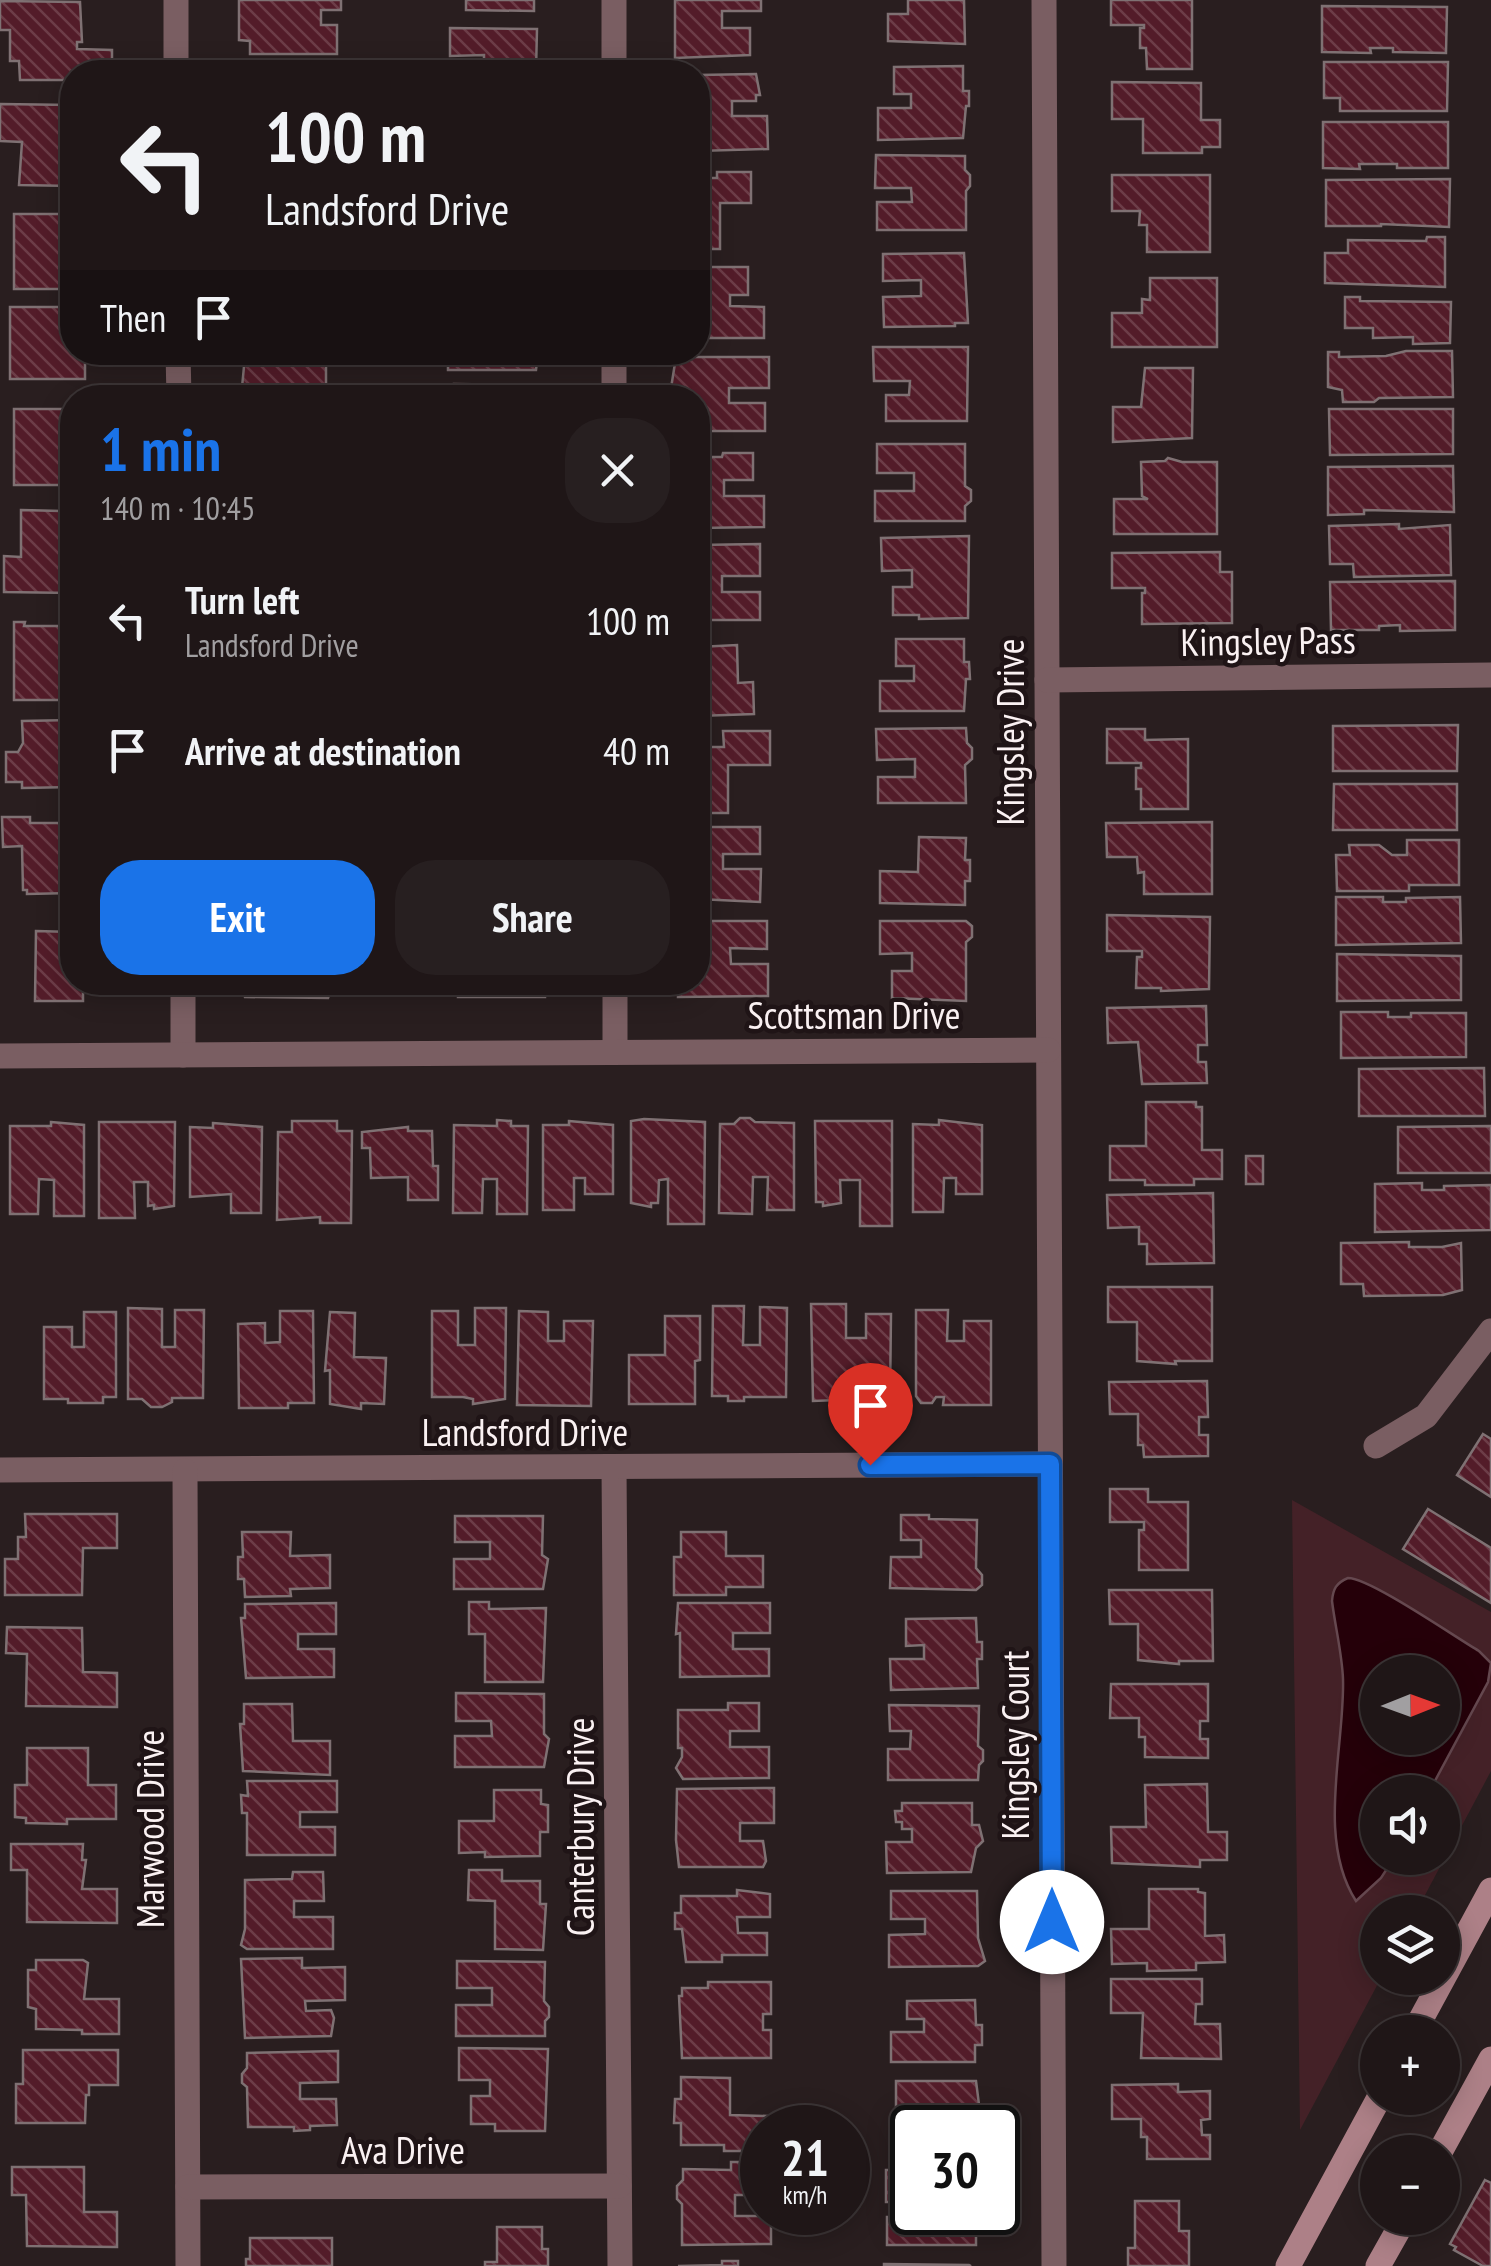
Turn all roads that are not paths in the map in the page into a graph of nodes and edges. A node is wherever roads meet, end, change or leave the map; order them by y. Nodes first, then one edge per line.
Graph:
1 (176, 0) edge
2 (614, 0) edge
3 (1044, 0) edge
4 (176, 60) edge
5 (614, 60) edge
6 (1491, 676) edge
7 (1046, 680) junction
8 (183, 995) edge
9 (615, 995) edge
10 (1048, 1050) junction
11 (615, 1052) junction
12 (184, 1055) junction
13 (0, 1056) edge
14 (1491, 1331) edge
15 (1376, 1446) dead end
16 (1050, 1464) junction
17 (614, 1468) junction
18 (0, 1470) edge
19 (186, 1471) junction
20 (1491, 1890) edge
21 (1423, 2015) edge
22 (1491, 2060) edge
23 (1370, 2115) edge
24 (1449, 2135) edge
25 (619, 2186) junction
26 (188, 2187) junction
27 (1395, 2235) edge
28 (188, 2266) edge
29 (620, 2266) edge
30 (1054, 2266) edge
31 (1288, 2266) edge
32 (1378, 2266) edge

1 - 4 street
2 - 5 street
3 - 7 street, Kingsley Drive
6 - 7 street, Kingsley Pass
7 - 10 street, Kingsley Drive
8 - 12 street
9 - 11 street
10 - 11 street, Scottsman Drive
10 - 16 street, Kingsley Drive
11 - 12 street, Scottsman Drive
12 - 13 street, Scottsman Drive
14 - 15 street
16 - 17 street, Landsford Drive
16 - 30 street, Kingsley Court
17 - 19 street, Landsford Drive
17 - 25 street, Canterbury Drive
18 - 19 street, Landsford Drive
19 - 26 street, Marwood Drive
20 - 21 main road
22 - 24 main road
23 - 31 main road
25 - 26 street, Ava Drive
25 - 29 street, Canterbury Drive
26 - 28 street, Marwood Drive
27 - 32 main road

